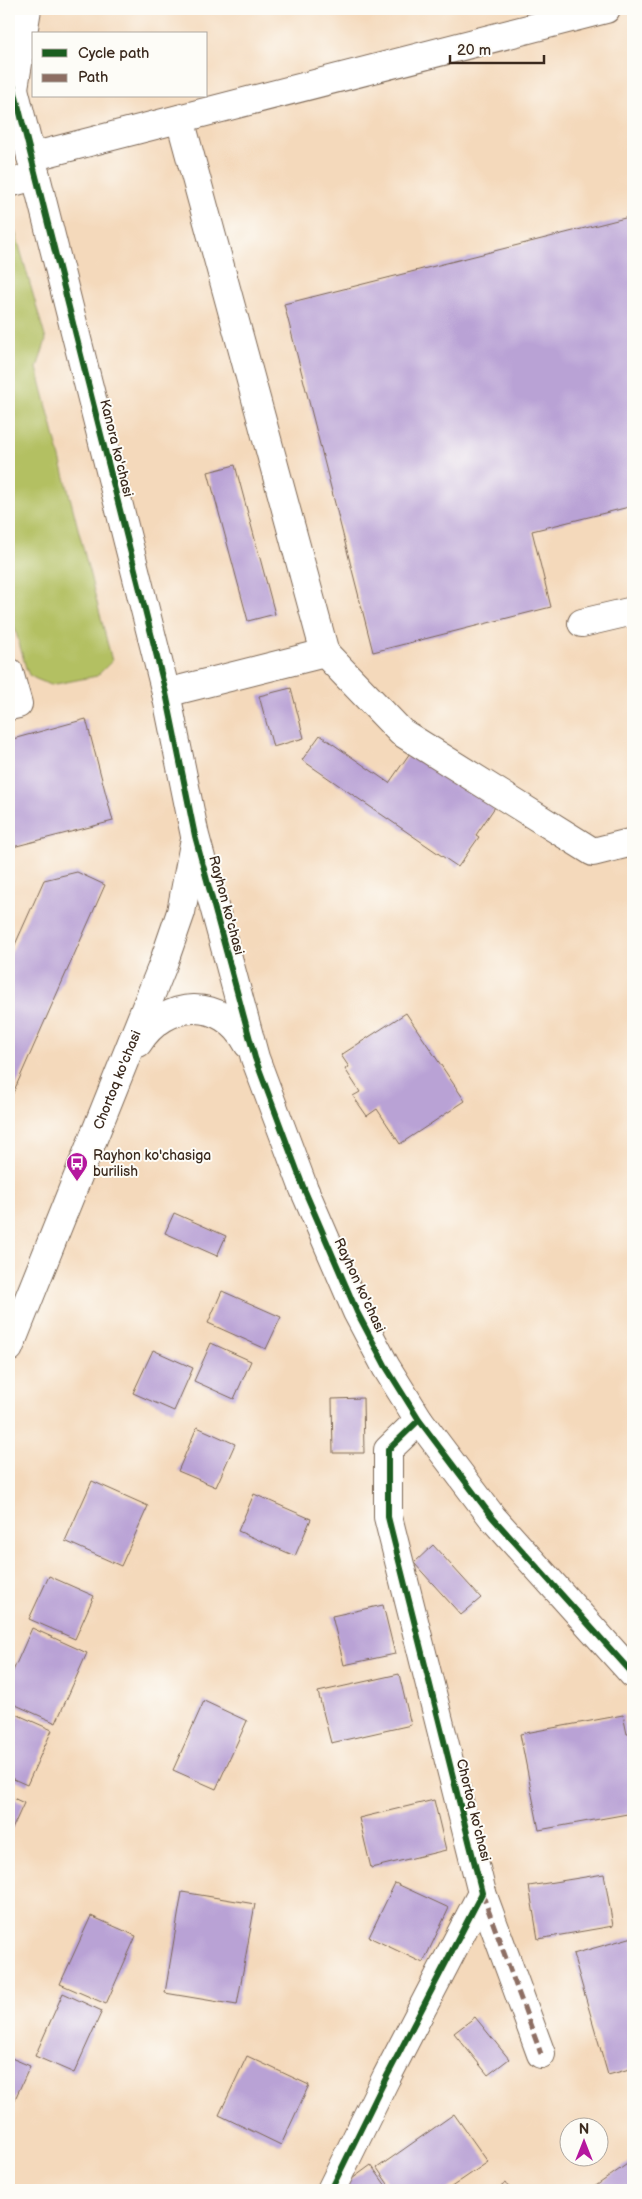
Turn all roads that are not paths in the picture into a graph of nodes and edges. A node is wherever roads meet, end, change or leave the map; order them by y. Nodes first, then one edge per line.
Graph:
1 (27, 9) edge
2 (606, 9) edge
3 (11, 78) edge
4 (180, 119) junction
5 (34, 166) junction
6 (9, 183) edge
7 (633, 611) edge
8 (582, 623) dead end
9 (325, 653) junction
10 (9, 672) edge
11 (166, 693) junction
12 (9, 706) edge
13 (195, 836) junction
14 (633, 842) edge
15 (255, 1058) junction
16 (127, 1059) junction
17 (9, 1348) edge
18 (418, 1420) junction
19 (633, 1674) edge
20 (482, 1893) junction
21 (541, 2054) dead end
22 (331, 2190) edge

1 - 3 street
2 - 4 street
3 - 5 street, Kanora ko'chasi
4 - 5 street
4 - 9 street
5 - 6 street
5 - 11 street, Kanora ko'chasi
7 - 8 street
9 - 11 street
9 - 14 street
10 - 12 street
11 - 13 street, Kanora ko'chasi
13 - 15 street, Rayhon ko'chasi
13 - 16 street, Chortoq ko'chasi
15 - 16 street
15 - 18 street, Rayhon ko'chasi
16 - 17 street, Chortoq ko'chasi
18 - 19 street, Rayhon ko'chasi
18 - 20 street, Chortoq ko'chasi
20 - 21 street, Chortoq ko'chasi
20 - 22 street

